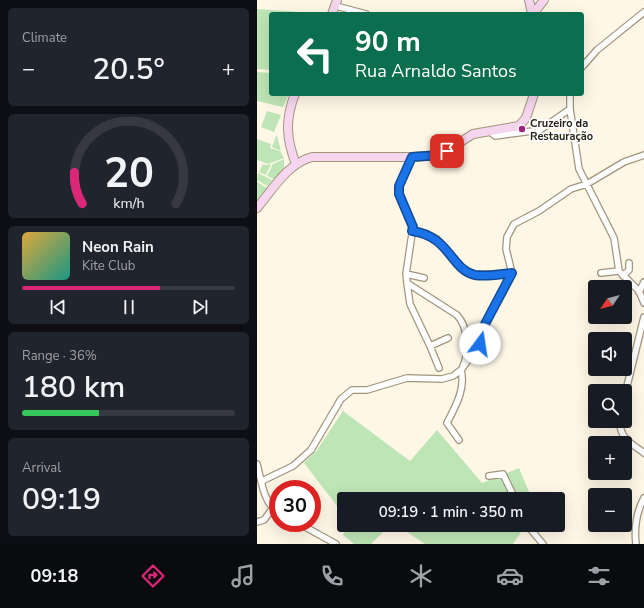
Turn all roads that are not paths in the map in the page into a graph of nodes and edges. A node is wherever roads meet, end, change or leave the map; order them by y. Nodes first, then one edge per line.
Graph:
1 (529, 0) edge
2 (544, 0) edge
3 (337, 3) edge
4 (361, 12) edge
5 (532, 12) edge
6 (535, 12) edge
7 (644, 12) edge
8 (584, 65) edge
9 (294, 96) edge
10 (533, 96) edge
11 (570, 96) edge
12 (570, 109) junction
13 (492, 131) junction
14 (644, 155) edge
15 (412, 157) junction
16 (296, 164) junction
17 (587, 184) junction
18 (257, 208) edge
19 (412, 231) junction
20 (629, 263) dead end
21 (512, 273) junction
22 (601, 273) dead end
23 (406, 274) junction
24 (621, 274) junction
25 (424, 278) dead end
26 (644, 282) edge
27 (407, 283) junction
28 (639, 292) junction
29 (644, 303) edge
30 (644, 317) edge
31 (448, 338) dead end
32 (430, 346) junction
33 (439, 368) dead end
34 (461, 370) junction
35 (627, 384) edge
36 (621, 428) edge
37 (459, 440) dead end
38 (644, 453) edge
39 (257, 464) edge
40 (489, 476) dead end
41 (262, 482) junction
42 (512, 492) edge
43 (644, 498) edge
44 (269, 501) edge
45 (269, 513) edge
46 (257, 522) edge
47 (314, 532) edge
48 (533, 532) edge
49 (336, 544) edge
50 (543, 544) edge
51 (636, 544) edge

1 - 5 main road
2 - 6 main road
3 - 4 street
7 - 8 street
9 - 16 main road
10 - 13 main road
11 - 12 street
12 - 13 street
12 - 17 street
13 - 15 main road
14 - 17 street
15 - 16 main road
15 - 19 street
16 - 18 main road
17 - 21 street
17 - 24 street
19 - 21 street
19 - 23 street
20 - 24 street
21 - 34 street
22 - 24 street
23 - 25 street
23 - 27 street
24 - 28 street
26 - 28 street
27 - 32 street
27 - 34 street
28 - 29 street
30 - 35 street
31 - 32 street
32 - 33 street
34 - 37 street
34 - 41 street
36 - 38 street
39 - 41 street
40 - 42 street
41 - 44 street
43 - 51 street
45 - 46 street
47 - 49 street
48 - 50 street

